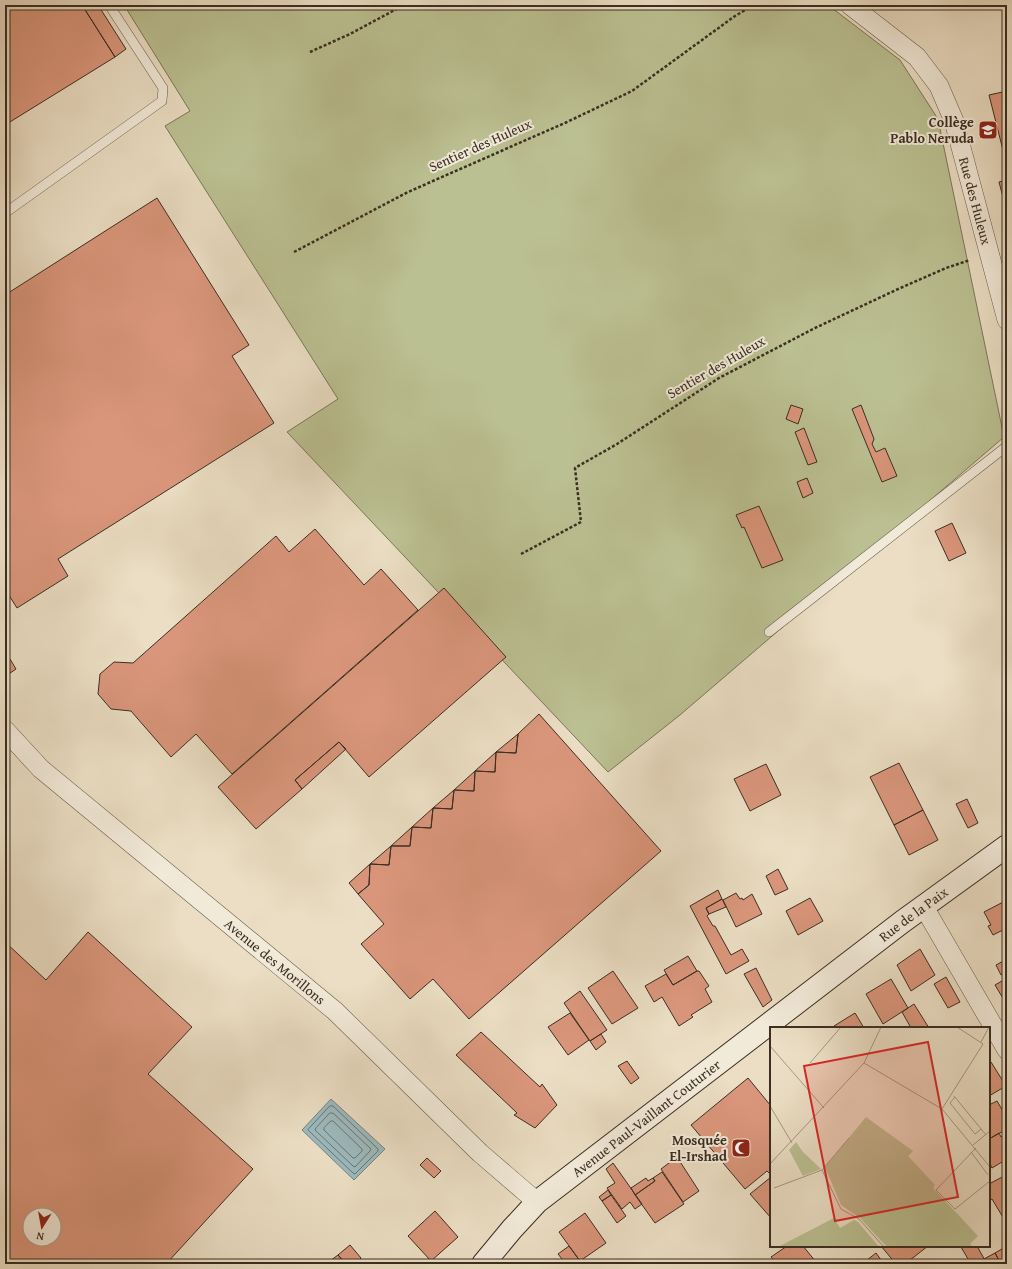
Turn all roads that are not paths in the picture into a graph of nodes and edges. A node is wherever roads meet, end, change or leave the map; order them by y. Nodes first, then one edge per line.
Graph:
1 (109, 5) edge
2 (850, 5) edge
3 (5, 213) edge
4 (1007, 320) edge
5 (1007, 446) edge
6 (769, 632) dead end
7 (5, 730) edge
8 (1007, 846) edge
9 (924, 907) junction
10 (822, 984) joint
11 (1007, 1050) edge
12 (537, 1202) junction
13 (483, 1264) edge

1 - 3 lane
2 - 4 street, Rue des Huleux
5 - 6 lane
7 - 12 street, Avenue des Morillons
8 - 9 street, Rue de la Paix
9 - 10 street, Rue de la Paix
9 - 11 street
10 - 12 street, Avenue Paul-Vaillant Couturier
12 - 13 street, Avenue Paul-Vaillant Couturier

